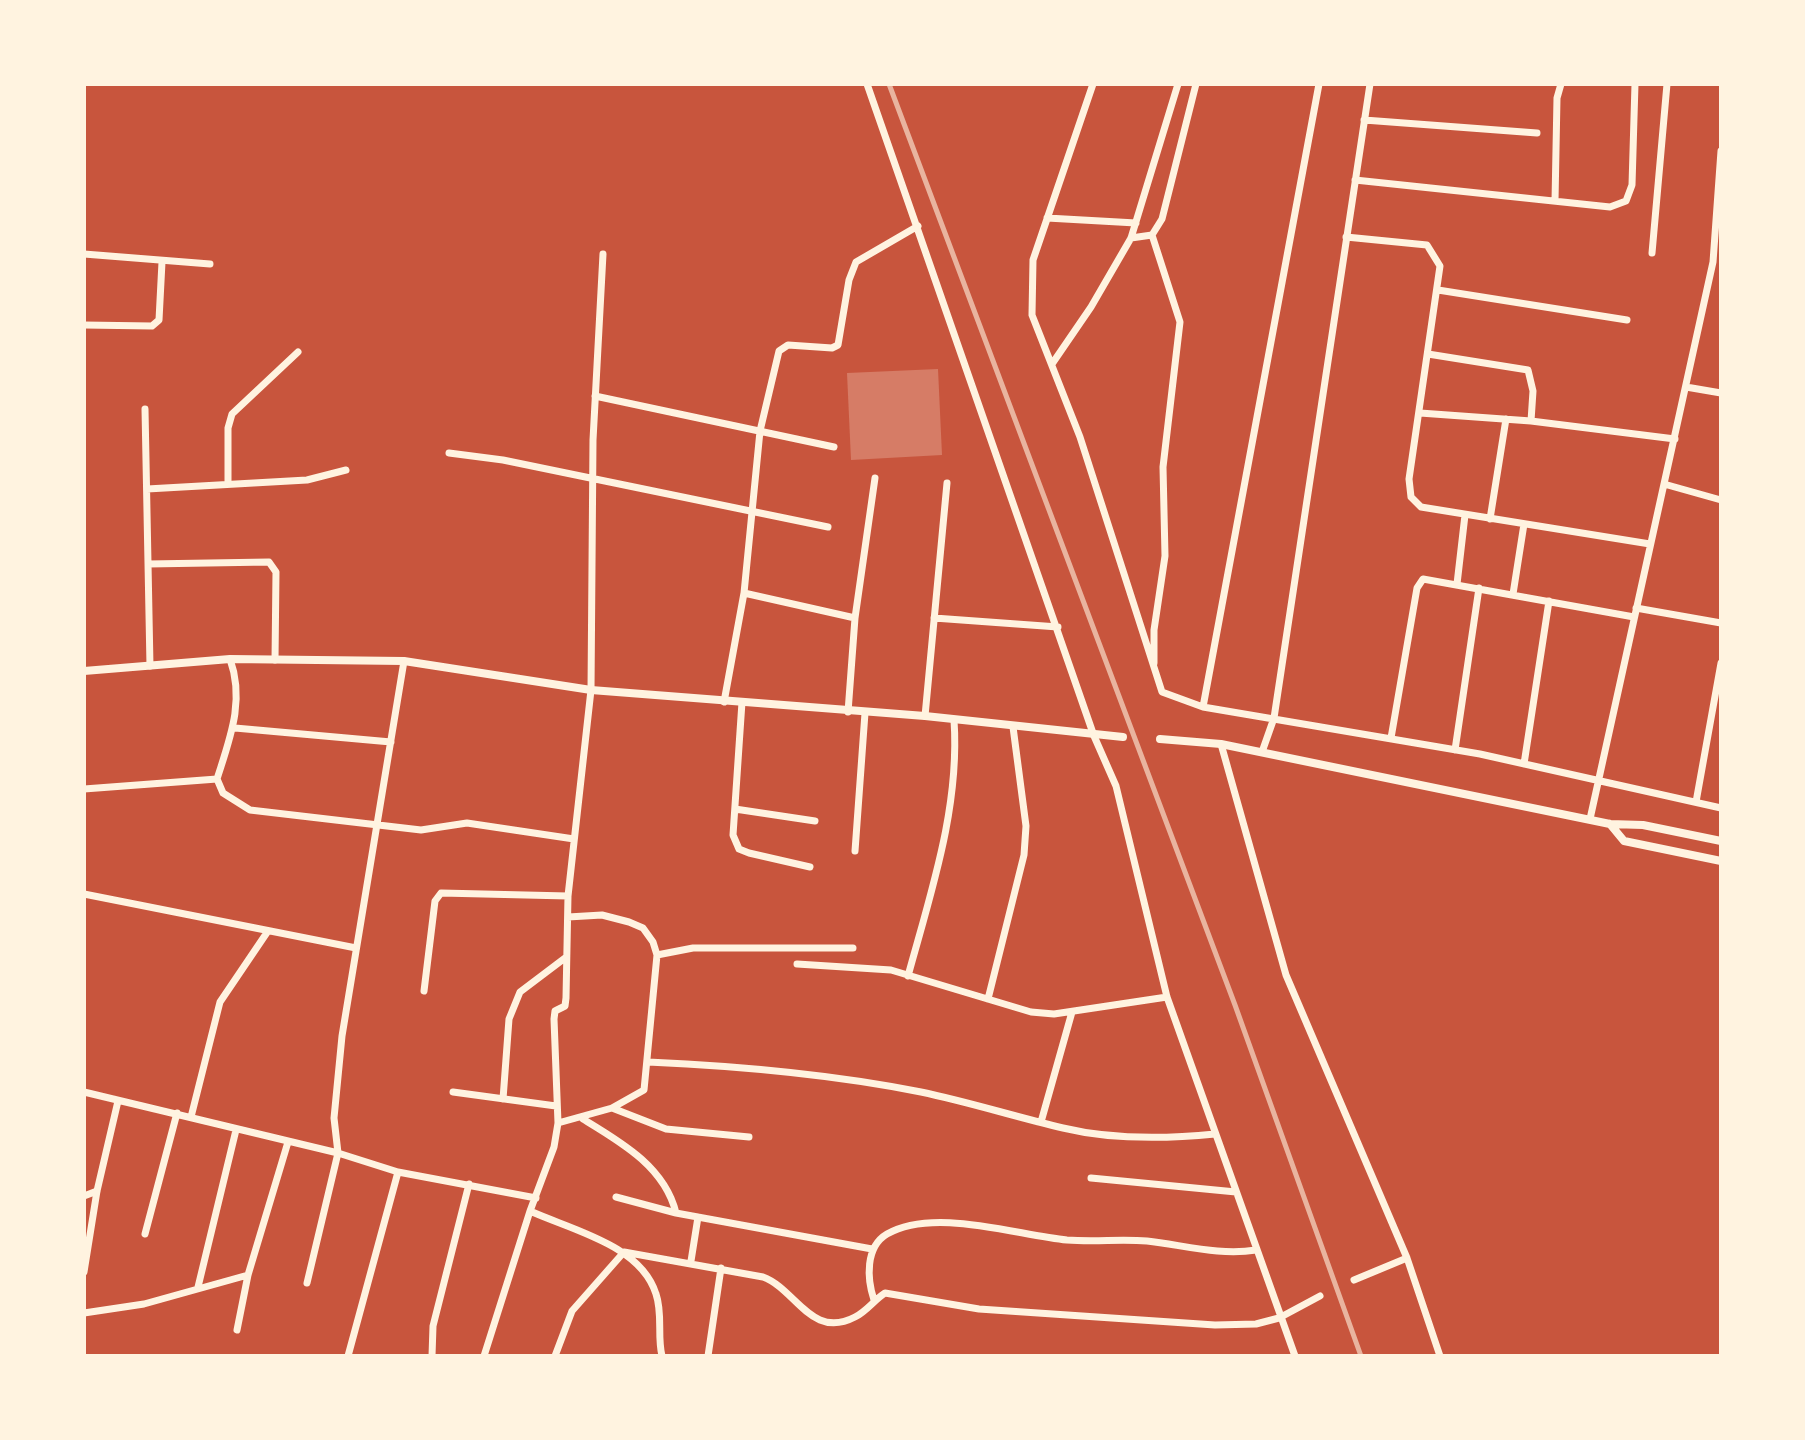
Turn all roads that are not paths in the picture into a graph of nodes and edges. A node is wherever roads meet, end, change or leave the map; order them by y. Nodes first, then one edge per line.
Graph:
1 (867, 84) edge
2 (1093, 84) edge
3 (1178, 84) edge
4 (1196, 84) edge
5 (1319, 84) edge
6 (1370, 84) edge
7 (1561, 84) edge
8 (1635, 84) edge
9 (1667, 84) edge
10 (1364, 120) junction
11 (1537, 133) dead end
12 (1721, 151) edge
13 (1355, 180) junction
14 (1555, 201) junction
15 (1047, 218) junction
16 (1136, 223) junction
17 (918, 226) junction
18 (1152, 235) junction
19 (1346, 237) junction
20 (1131, 238) junction
21 (1652, 253) dead end
22 (84, 254) edge
23 (603, 254) dead end
24 (162, 262) junction
25 (210, 264) dead end
26 (1438, 290) junction
27 (1627, 320) dead end
28 (84, 325) edge
29 (298, 352) dead end
30 (1428, 354) junction
31 (1052, 364) junction
32 (1686, 387) junction
33 (1721, 393) edge
34 (595, 396) junction
35 (145, 409) dead end
36 (1420, 413) junction
37 (1506, 419) junction
38 (1531, 421) junction
39 (760, 431) junction
40 (1675, 439) junction
41 (834, 447) dead end
42 (449, 453) dead end
43 (346, 470) dead end
44 (875, 478) dead end
45 (593, 480) junction
46 (947, 483) dead end
47 (228, 484) junction
48 (1664, 484) junction
49 (147, 489) junction
50 (1721, 500) edge
51 (750, 511) junction
52 (1465, 515) junction
53 (1490, 519) junction
54 (1524, 524) junction
55 (828, 527) dead end
56 (1650, 544) junction
57 (148, 564) junction
58 (1457, 584) junction
59 (1479, 588) junction
60 (744, 593) junction
61 (1513, 594) junction
62 (1549, 601) junction
63 (1636, 608) junction
64 (1634, 617) junction
65 (855, 618) junction
66 (934, 618) junction
67 (1721, 623) edge
68 (1058, 627) junction
69 (230, 659) junction
70 (275, 660) junction
71 (404, 661) junction
72 (1721, 663) edge
73 (150, 666) junction
74 (1154, 669) junction
75 (84, 671) edge
76 (591, 690) junction
77 (724, 702) junction
78 (742, 702) junction
79 (1203, 707) junction
80 (848, 712) junction
81 (865, 713) junction
82 (925, 716) junction
83 (1274, 718) junction
84 (954, 720) junction
85 (1013, 727) junction
86 (235, 728) junction
87 (1094, 736) junction
88 (1123, 737) dead end
89 (1391, 738) junction
90 (1160, 739) dead end
91 (391, 742) junction
92 (1221, 744) junction
93 (1455, 750) junction
94 (1262, 752) junction
95 (1524, 764) junction
96 (217, 779) junction
97 (1597, 781) junction
98 (84, 789) edge
99 (1696, 802) junction
100 (1721, 808) edge
101 (735, 809) junction
102 (1590, 819) junction
103 (815, 821) dead end
104 (377, 823) junction
105 (1610, 824) junction
106 (574, 839) junction
107 (1721, 841) edge
108 (855, 851) dead end
109 (1721, 861) edge
110 (810, 867) dead end
111 (84, 894) edge
112 (568, 896) junction
113 (568, 917) junction
114 (268, 931) junction
115 (356, 948) junction
116 (853, 948) dead end
117 (657, 955) junction
118 (565, 958) junction
119 (797, 964) dead end
120 (908, 976) junction
121 (424, 991) dead end
122 (1167, 997) junction
123 (988, 999) junction
124 (1072, 1012) junction
125 (648, 1062) junction
126 (84, 1092) edge
127 (453, 1092) dead end
128 (503, 1099) junction
129 (118, 1101) junction
130 (556, 1106) junction
131 (612, 1108) junction
132 (177, 1113) junction
133 (191, 1117) junction
134 (583, 1119) junction
135 (1041, 1122) junction
136 (558, 1123) junction
137 (236, 1130) junction
138 (1215, 1134) junction
139 (749, 1137) dead end
140 (288, 1142) junction
141 (338, 1153) junction
142 (398, 1172) junction
143 (1091, 1178) dead end
144 (469, 1184) junction
145 (97, 1191) junction
146 (1236, 1192) junction
147 (84, 1196) edge
148 (616, 1197) dead end
149 (536, 1198) junction
150 (530, 1211) junction
151 (676, 1213) junction
152 (698, 1217) junction
153 (145, 1234) dead end
154 (872, 1249) junction
155 (1256, 1250) junction
156 (624, 1252) junction
157 (1407, 1258) junction
158 (691, 1261) junction
159 (721, 1268) junction
160 (84, 1272) edge
161 (248, 1275) junction
162 (1354, 1280) dead end
163 (307, 1283) dead end
164 (198, 1287) junction
165 (1320, 1296) dead end
166 (874, 1300) junction
167 (84, 1313) edge
168 (1279, 1318) junction
169 (237, 1330) dead end
170 (348, 1356) edge
171 (432, 1356) edge
172 (484, 1356) edge
173 (555, 1356) edge
174 (662, 1356) edge
175 (708, 1356) edge
176 (1295, 1356) edge
177 (1440, 1356) edge

1 - 17 street
2 - 15 street
3 - 16 street
4 - 18 street
5 - 79 street
6 - 10 street
7 - 14 street
8 - 14 street
9 - 21 street
10 - 11 street
10 - 13 street
12 - 32 street
13 - 14 street
13 - 19 street
15 - 16 street
15 - 31 street
16 - 20 street
17 - 39 street
17 - 68 street
18 - 20 street
18 - 74 street
19 - 26 street
19 - 83 street
20 - 31 street
22 - 24 street
23 - 34 street
24 - 25 street
24 - 28 street
26 - 27 street
26 - 30 street
29 - 47 street
30 - 36 street
30 - 38 street
31 - 74 street
32 - 33 street
32 - 40 street
34 - 39 street
34 - 45 street
35 - 49 street
36 - 37 street
36 - 52 street
37 - 38 street
37 - 53 street
38 - 40 street
39 - 41 street
39 - 51 street
40 - 48 street
42 - 45 street
43 - 47 street
44 - 65 street
45 - 51 street
45 - 76 street
46 - 66 street
47 - 49 street
48 - 50 street
48 - 56 street
49 - 57 street
51 - 55 street
51 - 60 street
52 - 53 street
52 - 58 street
53 - 54 street
54 - 56 street
54 - 61 street
56 - 63 street
57 - 70 street
57 - 73 street
58 - 59 street
58 - 89 street
59 - 61 street
59 - 93 street
60 - 65 street
60 - 77 street
61 - 62 street
62 - 64 street
62 - 95 street
63 - 64 street
63 - 67 street
64 - 97 street
65 - 80 street
66 - 68 street
66 - 82 street
68 - 87 street
69 - 70 street
69 - 73 street
69 - 86 street
70 - 71 street
71 - 76 street
71 - 91 street
72 - 99 street
73 - 75 street
74 - 79 street
76 - 77 street
76 - 106 street
77 - 78 street
78 - 80 street
78 - 101 street
79 - 83 street
80 - 81 street
81 - 82 street
81 - 108 street
82 - 84 street
83 - 89 street
83 - 94 street
84 - 85 street
84 - 120 street
85 - 87 street
85 - 123 street
86 - 91 street
86 - 96 street
87 - 88 street
87 - 122 street
89 - 93 street
90 - 92 street
91 - 104 street
92 - 94 street
92 - 157 street
93 - 95 street
94 - 102 street
95 - 97 street
96 - 98 street
96 - 104 street
97 - 99 street
97 - 102 street
99 - 100 street
101 - 103 street
101 - 110 street
102 - 105 street
104 - 106 street
104 - 115 street
105 - 107 street
105 - 109 street
106 - 112 street
111 - 114 street
112 - 113 street
112 - 121 street
113 - 117 street
113 - 118 street
114 - 115 street
114 - 133 street
115 - 141 street
116 - 117 street
117 - 125 street
118 - 128 street
118 - 130 street
119 - 120 street
120 - 123 street
122 - 124 street
122 - 138 street
123 - 124 street
124 - 135 street
125 - 131 street
125 - 135 street
126 - 129 street
127 - 128 street
128 - 130 street
129 - 132 street
129 - 145 street
130 - 136 street
131 - 134 street
131 - 139 street
132 - 133 street
132 - 153 street
133 - 137 street
134 - 136 street
134 - 151 street
135 - 138 street
136 - 149 street
137 - 140 street
137 - 164 street
138 - 146 street
140 - 141 street
140 - 161 street
141 - 142 street
141 - 163 street
142 - 144 street
142 - 170 street
143 - 146 street
144 - 149 street
144 - 171 street
145 - 147 street
145 - 160 street
146 - 155 street
148 - 151 street
149 - 150 street
150 - 156 street
150 - 172 street
151 - 152 street
152 - 154 street
152 - 158 street
154 - 155 street
154 - 166 street
155 - 168 street
156 - 158 street
156 - 173 street
156 - 174 street
157 - 162 street
157 - 177 street
158 - 159 street
159 - 166 street
159 - 175 street
161 - 164 street
161 - 169 street
164 - 167 street
165 - 168 street
166 - 168 street
168 - 176 street

